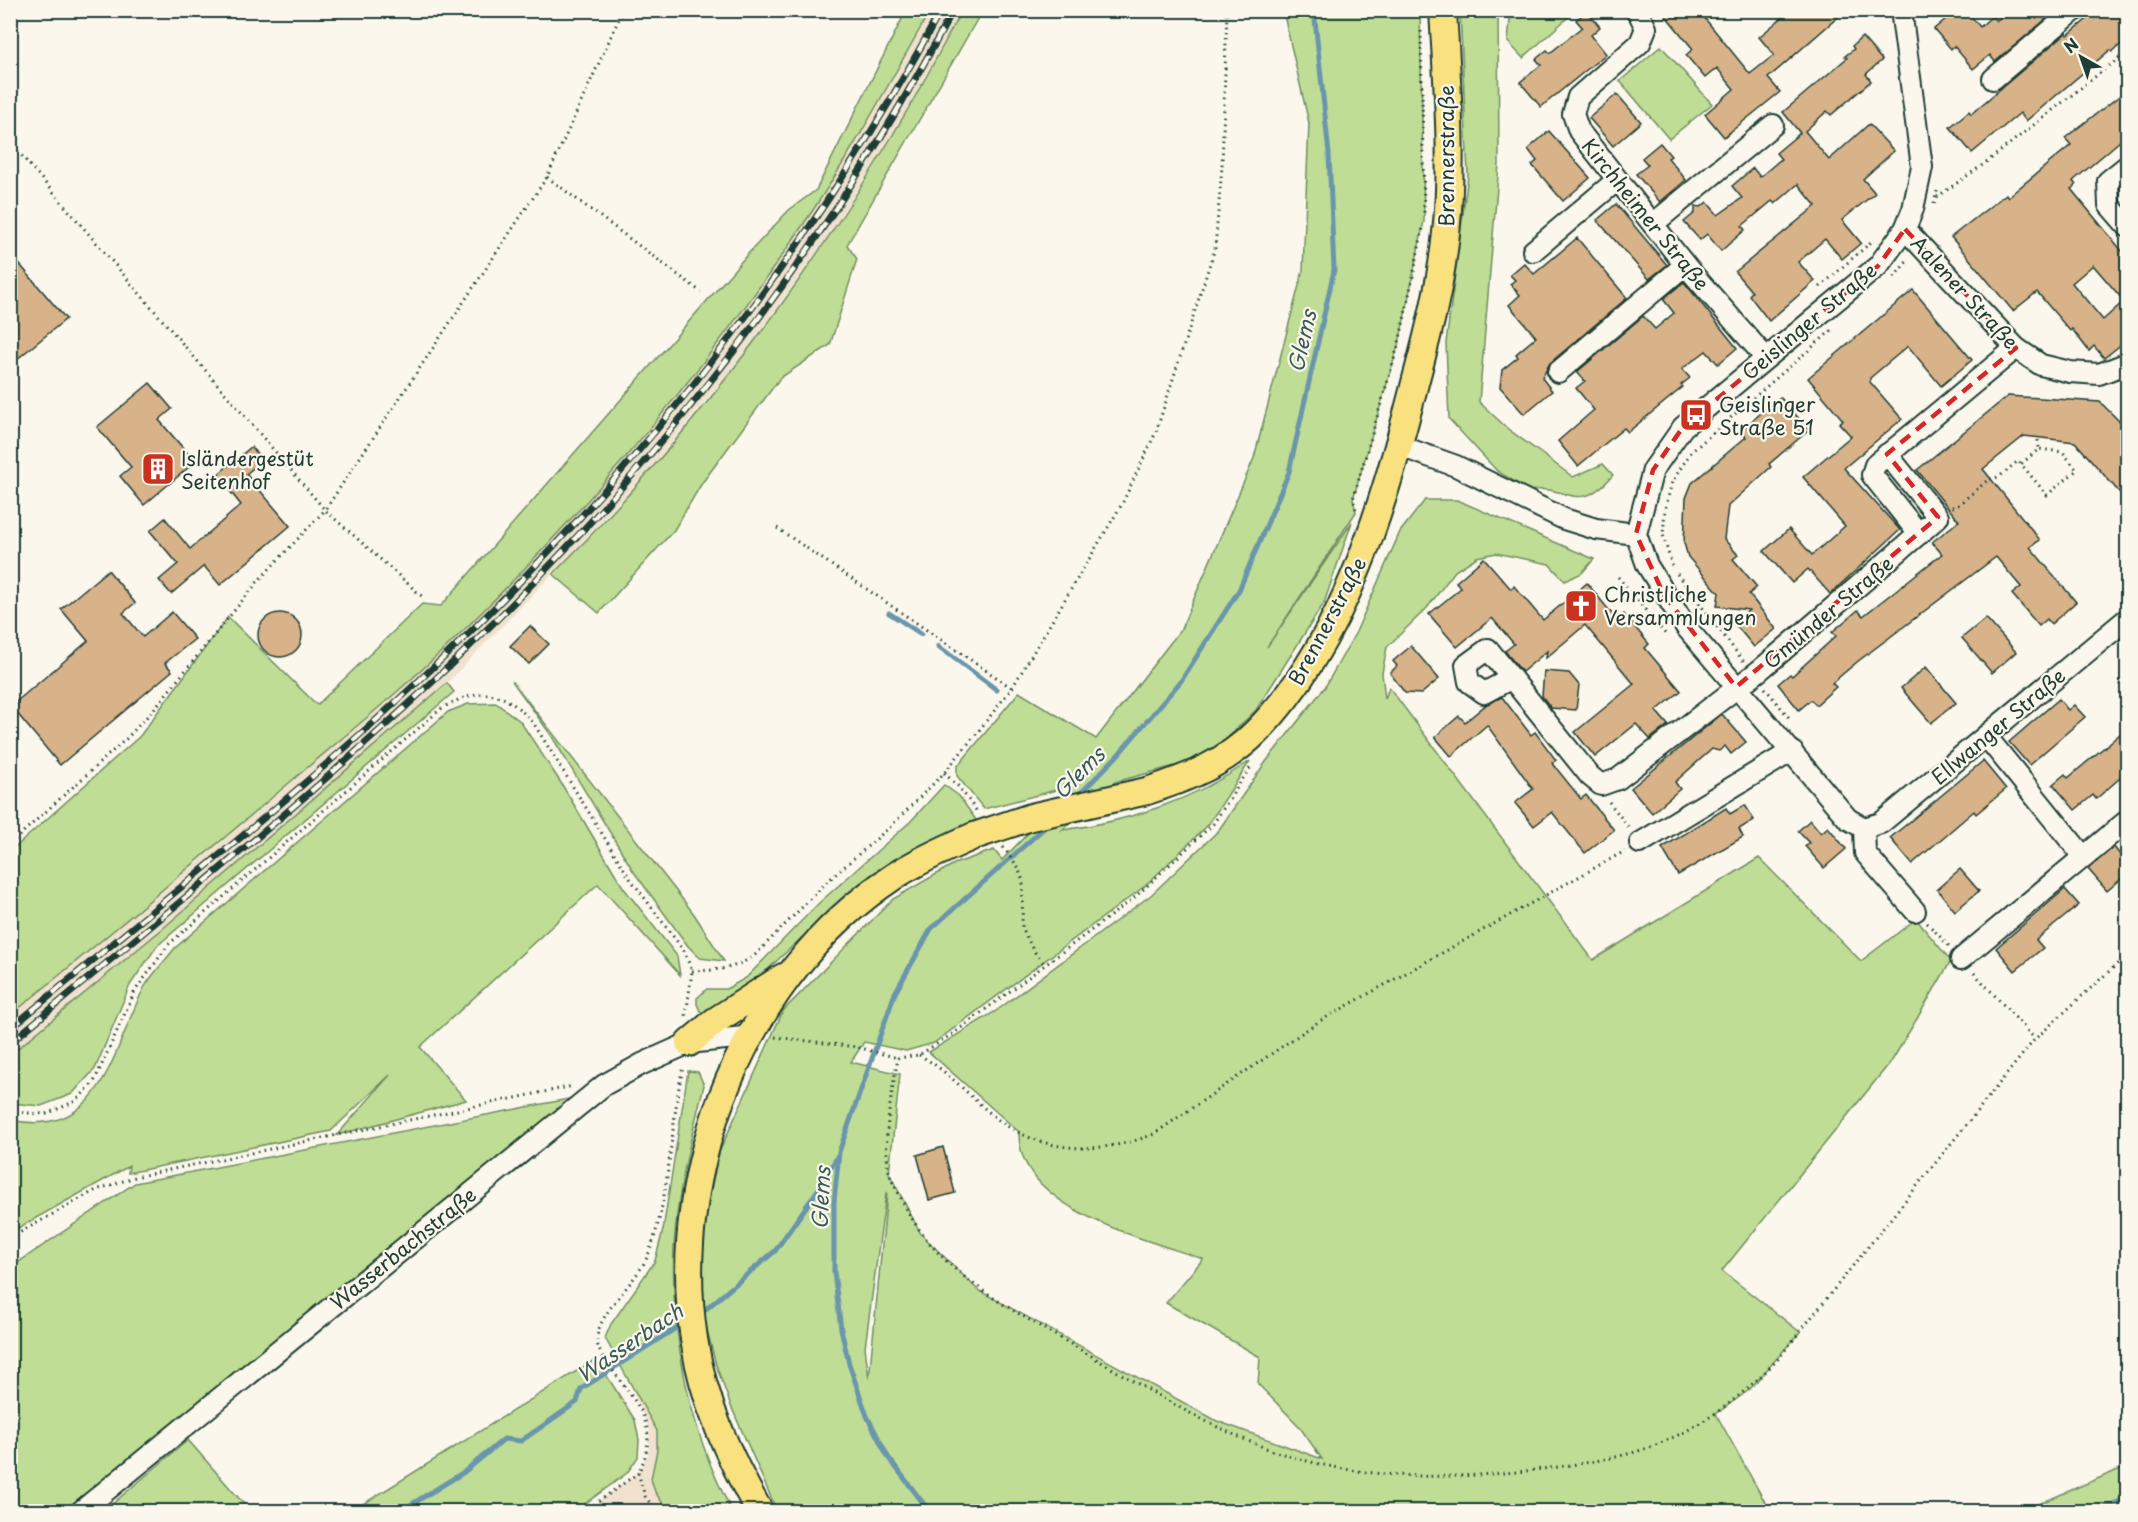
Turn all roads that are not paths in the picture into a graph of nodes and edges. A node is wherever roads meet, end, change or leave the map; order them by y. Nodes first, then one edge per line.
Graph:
1 (1443, 10) edge
2 (1637, 10) edge
3 (1901, 10) edge
4 (2074, 10) edge
5 (1994, 79) dead end
6 (1773, 124) dead end
7 (2127, 165) edge
8 (1616, 181) junction
9 (1653, 224) junction
10 (2127, 227) edge
11 (1912, 236) junction
12 (1533, 251) dead end
13 (1685, 265) junction
14 (2016, 348) junction
15 (1765, 357) junction
16 (2127, 363) edge
17 (1558, 372) dead end
18 (1400, 446) junction
19 (1887, 454) junction
20 (1636, 534) junction
21 (1919, 534) junction
22 (2126, 623) edge
23 (1510, 679) dead end
24 (1736, 687) junction
25 (1986, 736) junction
26 (1792, 751) junction
27 (2127, 820) edge
28 (1864, 828) junction
29 (1641, 843) road end
30 (2083, 856) junction
31 (1915, 911) road end
32 (1962, 959) road end
33 (791, 972) junction
34 (752, 1036) junction
35 (689, 1043) junction
36 (759, 1511) edge
37 (80, 1512) edge

1 - 18 main road, Brennerstraße
2 - 8 street, Kirchheimer Straße
3 - 11 street, Geislinger Straße
4 - 5 street
6 - 9 street
7 - 10 street
8 - 9 street, Kirchheimer Straße
8 - 12 street
9 - 13 street, Kirchheimer Straße
11 - 14 street, Aalener Straße
11 - 15 street, Geislinger Straße
13 - 15 street, Kirchheimer Straße
13 - 17 street
14 - 16 street, Aalener Straße
14 - 19 street
15 - 20 street, Geislinger Straße
18 - 20 street
18 - 33 main road, Brennerstraße, bridge
19 - 21 street
19 - 21 street, Gmünder Straße
20 - 24 street
21 - 24 street, Gmünder Straße
22 - 25 street, Ellwanger Straße
23 - 24 street, Gmünder Straße
24 - 26 street
25 - 28 street, Ellwanger Straße
25 - 30 street
26 - 28 street
26 - 29 street
27 - 30 street
28 - 31 street
30 - 32 street
33 - 34 main road, Brennerstraße
33 - 35 main road
34 - 35 street, Wasserbachstraße
34 - 36 main road, Brennerstraße
35 - 37 street, Wasserbachstraße

